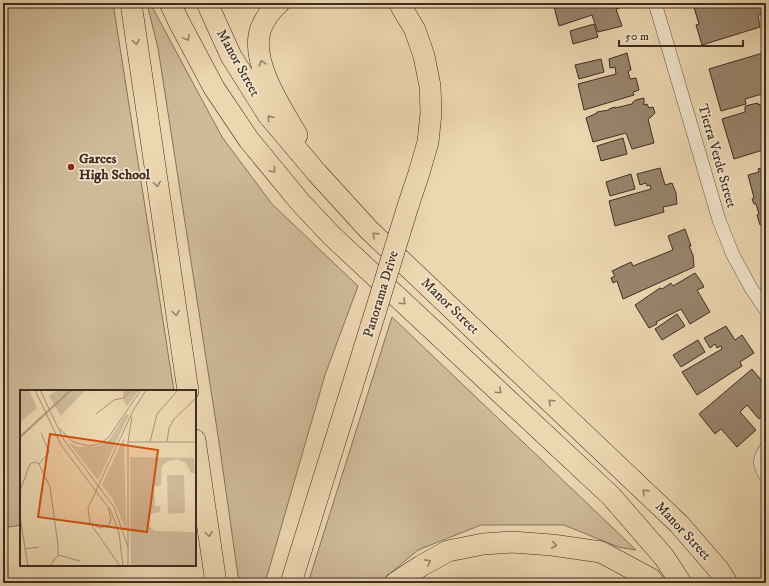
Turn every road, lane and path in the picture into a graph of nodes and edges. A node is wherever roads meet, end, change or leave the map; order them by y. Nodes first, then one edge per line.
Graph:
1 (131, 3) edge
2 (170, 3) edge
3 (207, 3) edge
4 (279, 3) edge
5 (655, 3) edge
6 (398, 4) edge
7 (317, 173) junction
8 (766, 310) edge
9 (188, 390) edge
10 (766, 443) edge
11 (196, 447) edge
12 (766, 482) edge
13 (216, 583) edge
14 (291, 583) edge
15 (395, 583) edge
16 (654, 583) edge
17 (681, 583) edge
18 (727, 583) edge

1 -> 9 main road
2 -> 17 main road, Manor Street
7 -> 3 main road, Manor Street
7 -> 4 main road
5 - 8 street, Tierra Verde Street
6 - 14 main road, Panorama Drive, bridge
18 -> 7 main road, Manor Street
10 - 12 lane
11 -> 13 main road
15 -> 16 main road

